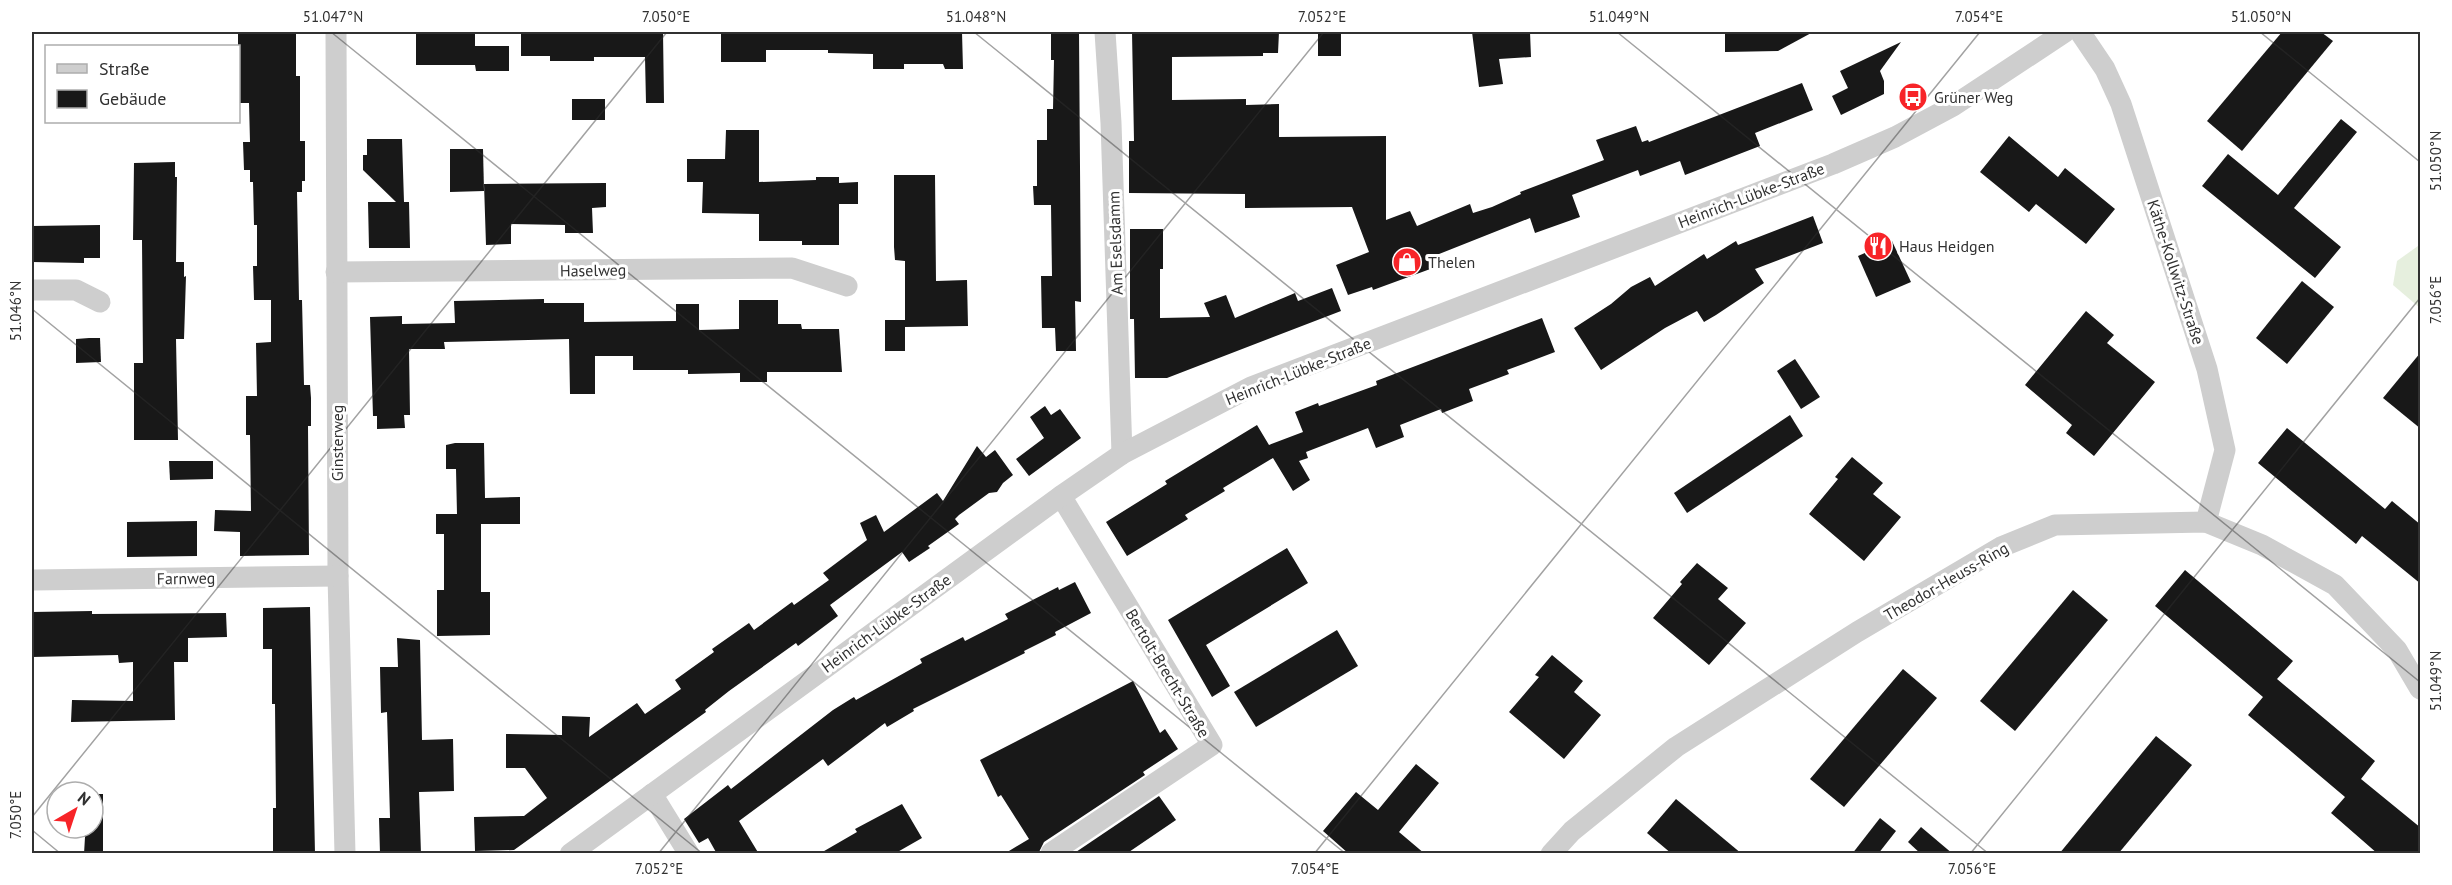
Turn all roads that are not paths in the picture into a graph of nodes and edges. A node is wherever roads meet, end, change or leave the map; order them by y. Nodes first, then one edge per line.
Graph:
1 (336, 32) edge
2 (1105, 32) edge
3 (2065, 32) edge
4 (2080, 32) edge
5 (336, 272) junction
6 (847, 286) dead end
7 (32, 290) edge
8 (100, 302) dead end
9 (1122, 454) junction
10 (1061, 496) junction
11 (2206, 522) junction
12 (338, 576) junction
13 (34, 580) dead end
14 (2421, 689) edge
15 (652, 794) junction
16 (1051, 853) edge
17 (345, 854) edge
18 (570, 854) edge
19 (689, 854) edge
20 (1551, 854) edge

1 - 5 street, Ginsterweg
2 - 9 street, Am Eselsdamm
3 - 9 street, Heinrich-Lübke-Straße
4 - 11 street, Käthe-Kollwitz-Straße
5 - 6 street, Haselweg
5 - 12 street, Ginsterweg
7 - 8 street
9 - 10 street, Heinrich-Lübke-Straße
10 - 15 street, Heinrich-Lübke-Straße
10 - 16 street, Bertolt-Brecht-Straße
11 - 14 street, Theodor-Heuss-Ring
11 - 20 street, Theodor-Heuss-Ring
12 - 13 street, Farnweg
12 - 17 street, Ginsterweg
15 - 18 street, Heinrich-Lübke-Straße
15 - 19 street

